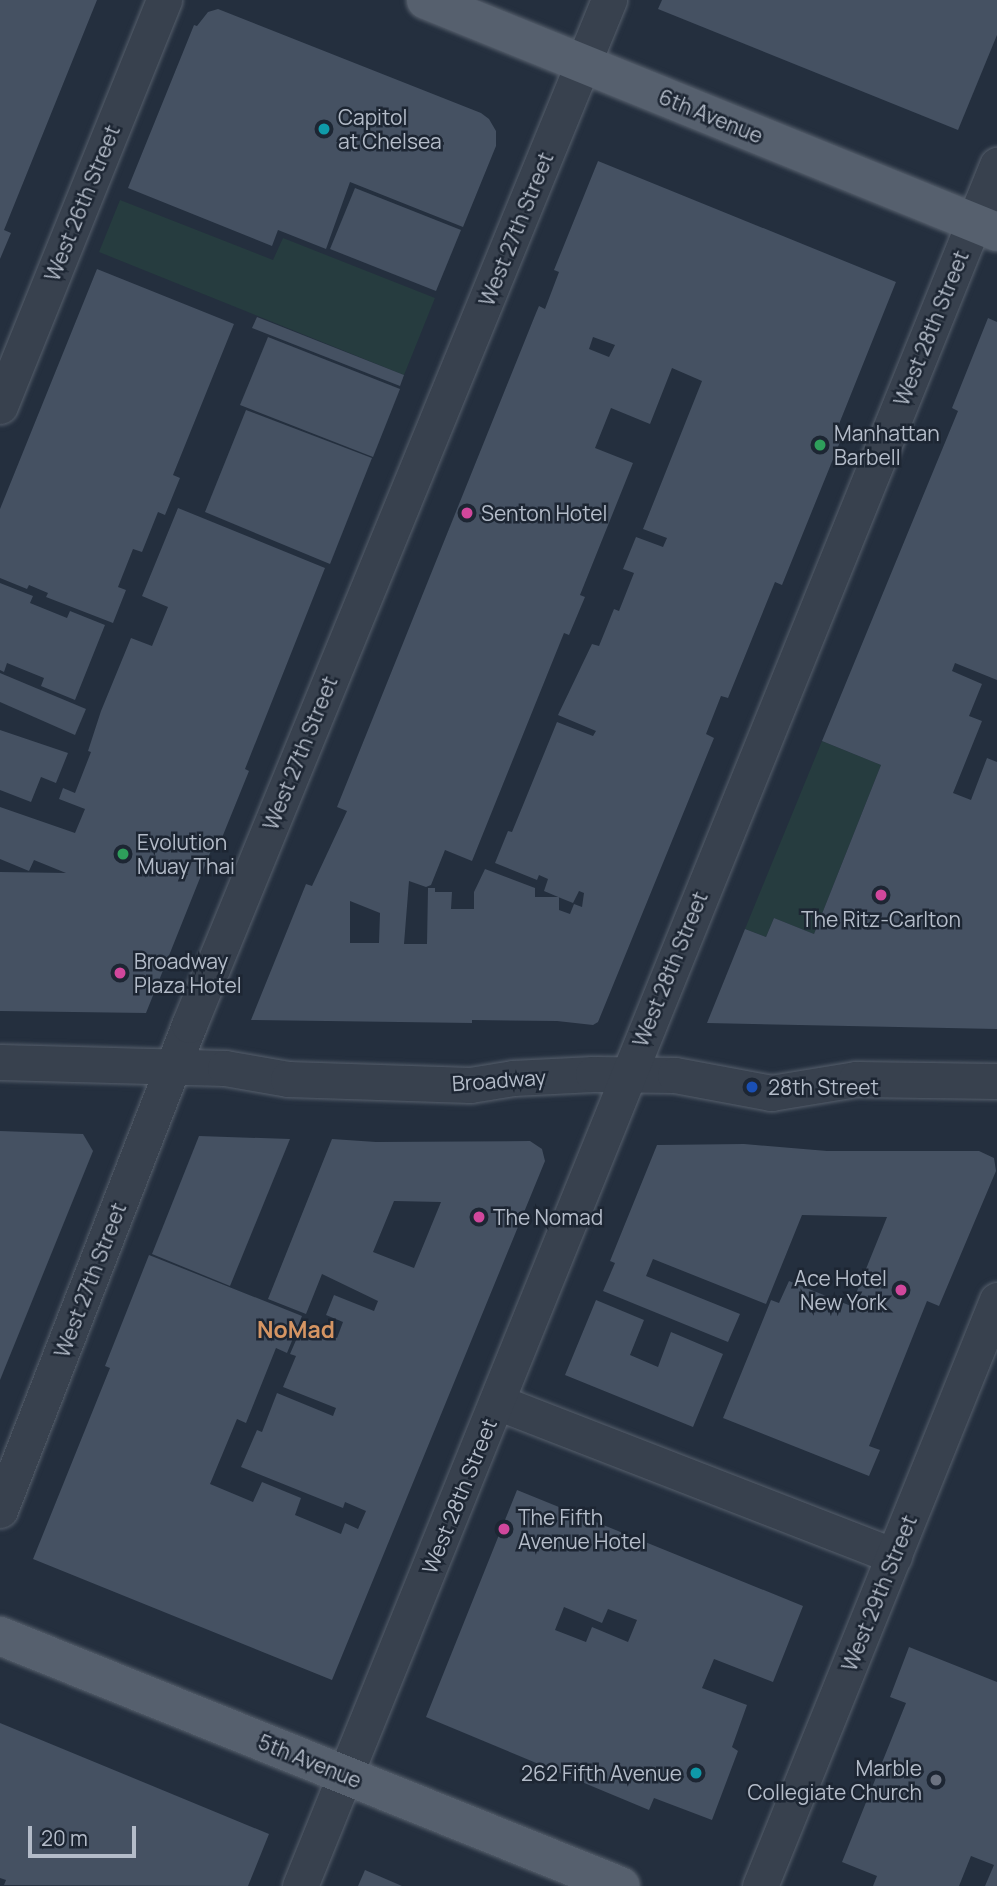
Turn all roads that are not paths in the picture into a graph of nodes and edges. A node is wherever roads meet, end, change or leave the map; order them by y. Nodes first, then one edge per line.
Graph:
1 (164, 0) edge
2 (426, 0) edge
3 (609, 0) edge
4 (583, 64) junction
5 (997, 165) edge
6 (985, 227) edge
7 (0, 406) edge
8 (0, 1062) edge
9 (172, 1066) junction
10 (627, 1074) junction
11 (997, 1082) edge
12 (997, 1300) edge
13 (497, 1402) junction
14 (0, 1510) edge
15 (894, 1556) junction
16 (0, 1636) edge
17 (345, 1775) junction
18 (300, 1886) edge
19 (620, 1886) edge
20 (760, 1886) edge

1 - 7 street, West 26th Street
2 - 4 main road, 6th Avenue
3 - 4 street, West 27th Street
4 - 6 main road, 6th Avenue
4 - 9 street, West 27th Street
5 - 6 street, West 28th Street
6 - 10 street, West 28th Street
8 - 9 street, Broadway
9 - 10 street, Broadway
9 - 14 street, West 27th Street
10 - 11 street, Broadway
10 - 13 street, West 28th Street
12 - 15 street, West 29th Street
13 - 15 street
13 - 17 street, West 28th Street
15 - 20 street, West 29th Street
16 - 17 main road, 5th Avenue
17 - 18 street, West 28th Street
17 - 19 main road, 5th Avenue

